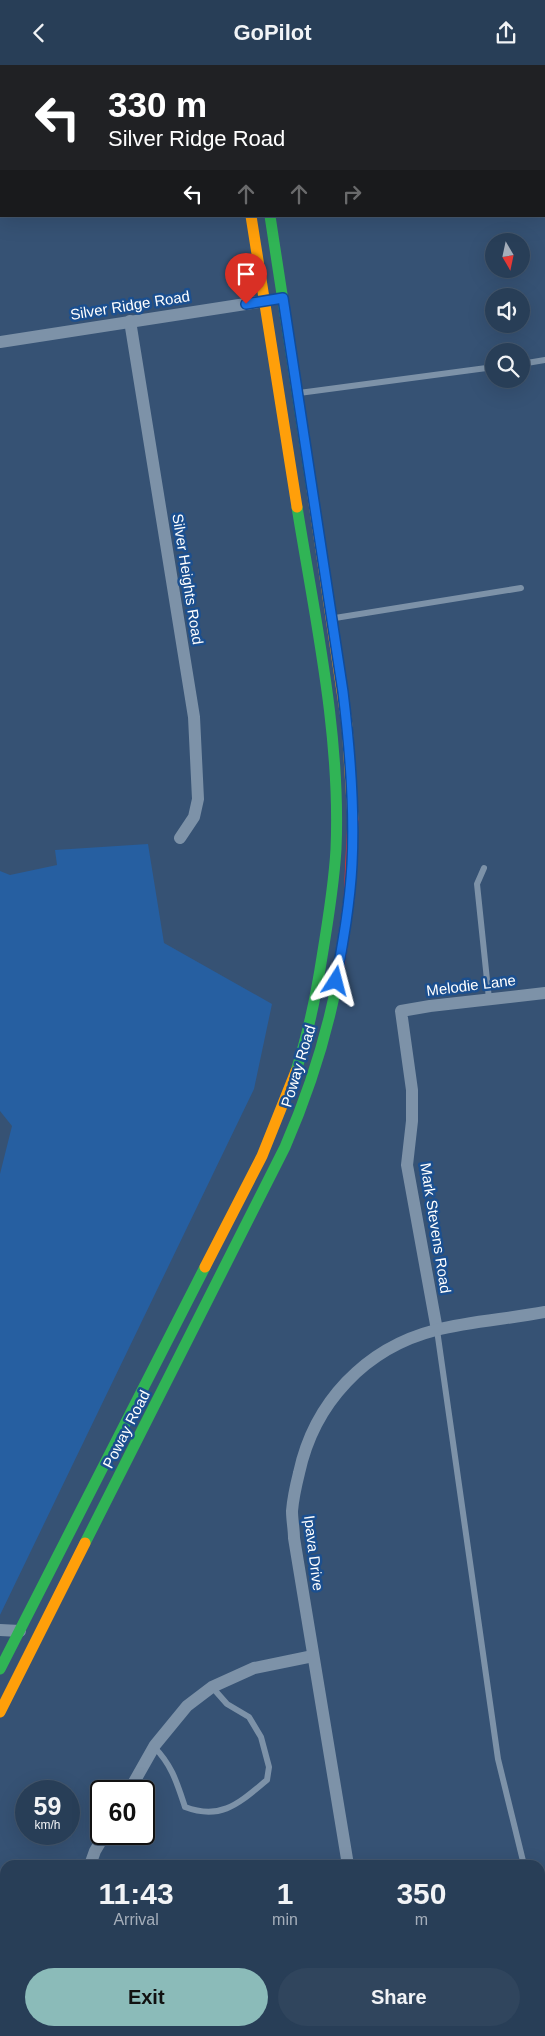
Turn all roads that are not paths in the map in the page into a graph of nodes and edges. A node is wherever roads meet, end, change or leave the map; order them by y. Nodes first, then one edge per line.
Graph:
1 (252, 217) edge
2 (270, 217) edge
3 (283, 298) junction
4 (265, 301) junction
5 (130, 321) junction
6 (0, 343) edge
7 (545, 360) edge
8 (530, 362) edge
9 (485, 368) edge
10 (297, 393) junction
11 (280, 396) junction
12 (521, 588) dead end
13 (332, 619) junction
14 (315, 621) junction
15 (180, 838) dead end
16 (484, 868) dead end
17 (545, 993) edge
18 (489, 999) junction
19 (402, 1011) joint
20 (545, 1312) edge
21 (437, 1330) junction
22 (0, 1630) edge
23 (20, 1631) junction
24 (313, 1656) junction
25 (0, 1669) edge
26 (212, 1687) junction
27 (0, 1712) edge
28 (154, 1747) junction
29 (135, 1780) edge
30 (99, 1845) edge
31 (92, 1860) edge
32 (347, 1860) edge
33 (523, 1860) edge

1 - 4 main road, Poway Road
2 - 3 main road, Poway Road
3 - 4 main road
3 - 10 main road, Poway Road
4 - 5 street, Silver Ridge Road
4 - 11 main road, Poway Road
5 - 6 street, Silver Ridge Road
5 - 15 street, Silver Heights Road
7 - 8 lane
9 - 10 lane
10 - 11 lane
10 - 13 main road, Poway Road
11 - 14 main road, Poway Road
12 - 13 lane
13 - 14 lane
13 - 27 main road, Poway Road
14 - 23 main road, Poway Road
16 - 18 lane
17 - 18 street, Melodie Lane
18 - 19 street, Melodie Lane
19 - 21 street, Mark Stevens Road
20 - 21 street, Ipava Drive
21 - 24 street, Ipava Drive
21 - 33 lane
22 - 23 street
23 - 25 main road, Poway Road
24 - 26 street
24 - 32 street, Ipava Drive
26 - 28 street
26 - 28 lane
28 - 29 street
30 - 31 street

